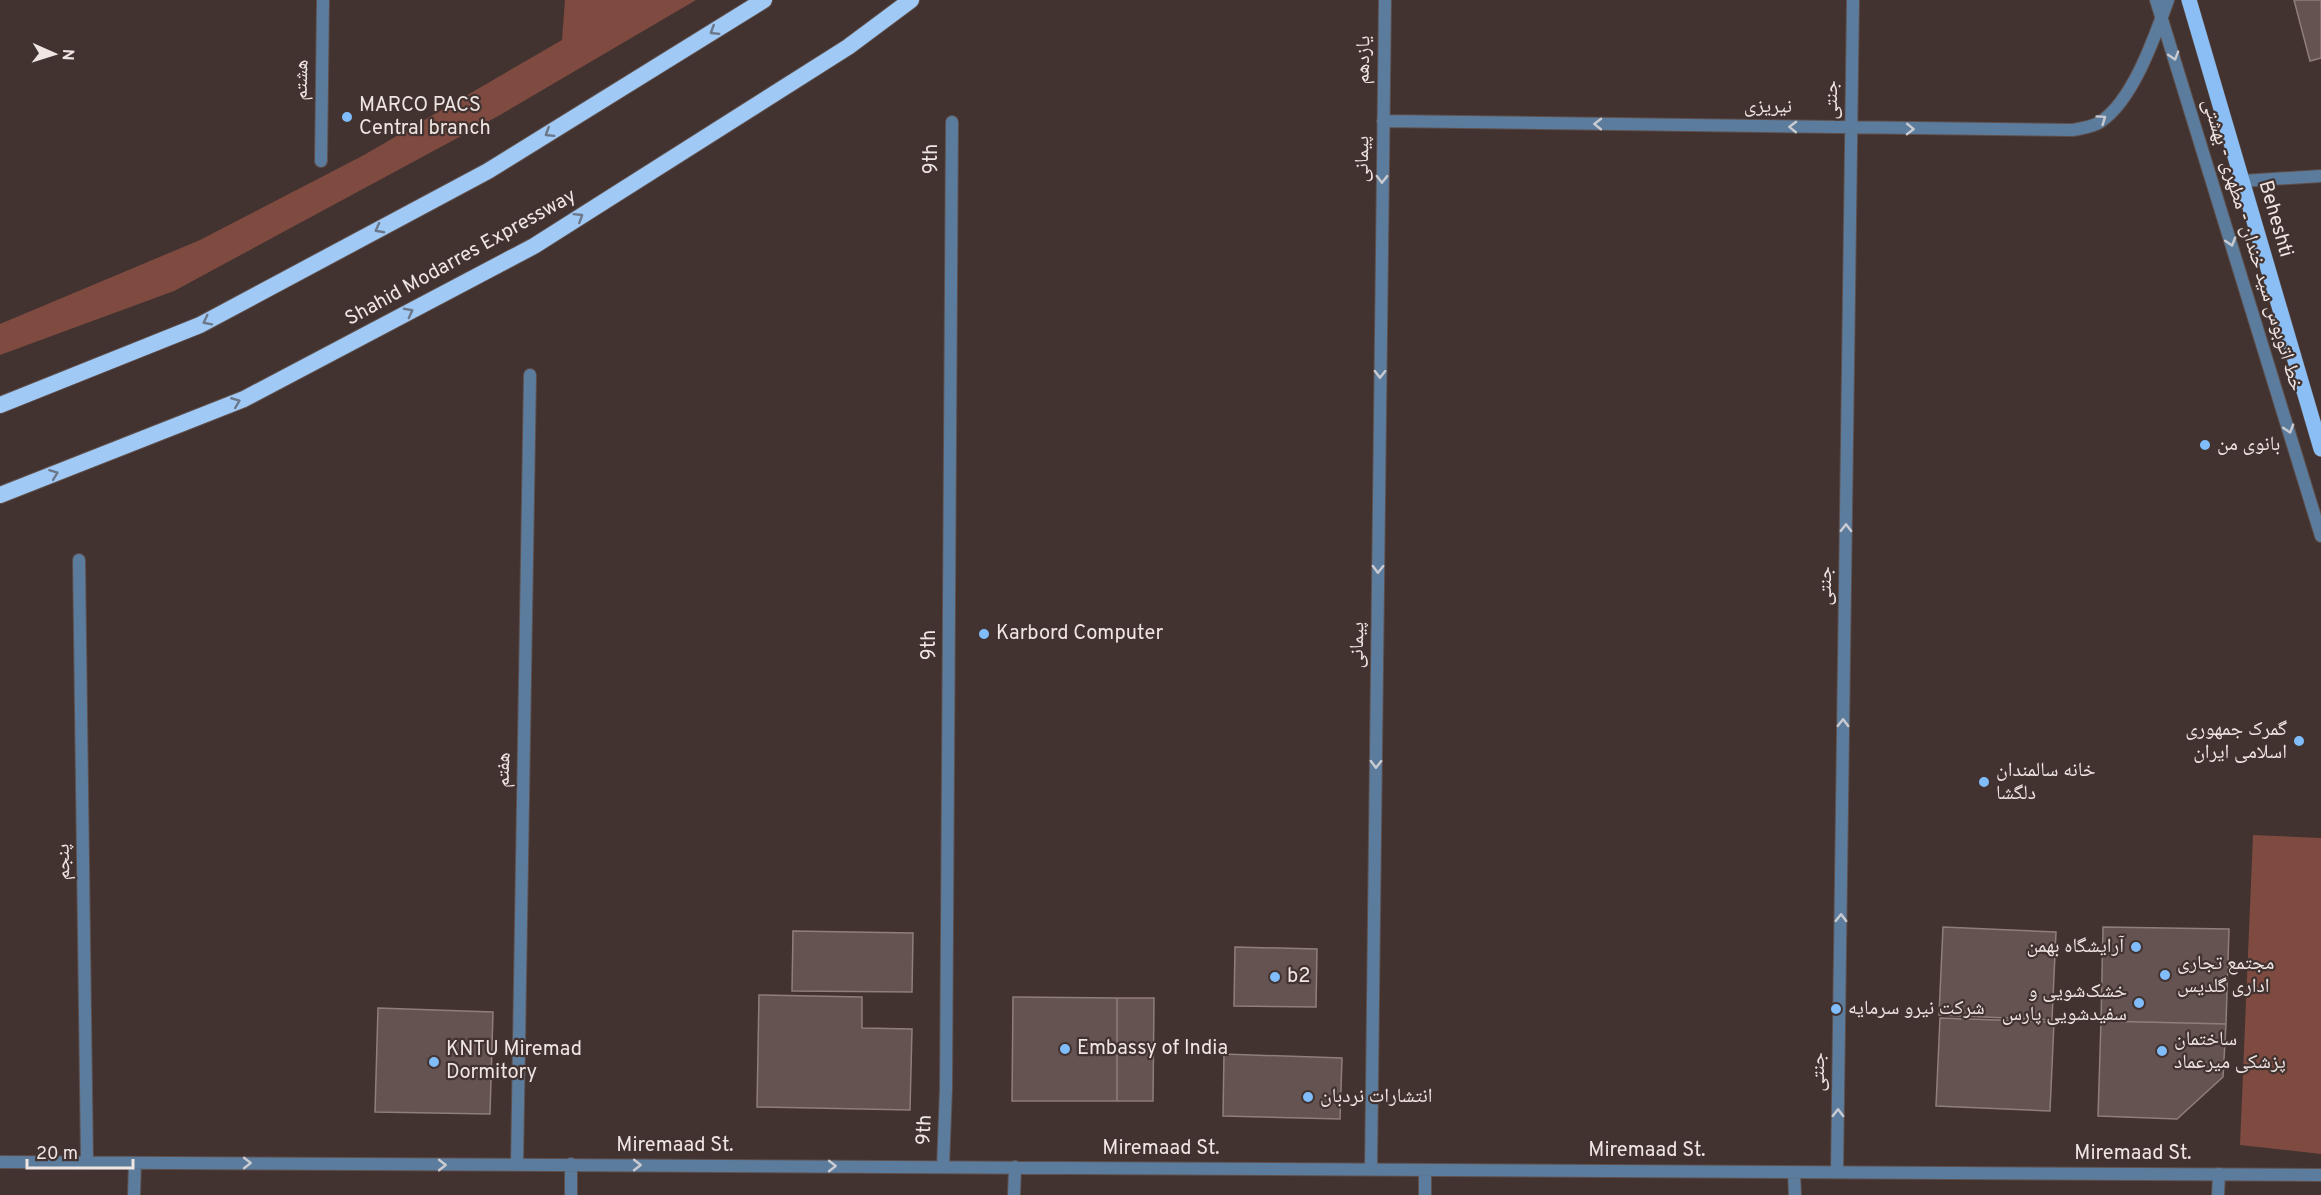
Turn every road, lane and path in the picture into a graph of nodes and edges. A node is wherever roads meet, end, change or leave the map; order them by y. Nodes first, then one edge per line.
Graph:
1 (323, 0) edge
2 (764, 0) edge
3 (911, 0) edge
4 (1385, 0) edge
5 (1853, 0) edge
6 (2156, 0) edge
7 (2168, 0) edge
8 (2188, 0) edge
9 (2162, 17) junction
10 (1383, 121) junction
11 (952, 123) dead end
12 (1851, 128) junction
13 (321, 161) dead end
14 (2321, 176) edge
15 (2242, 181) junction
16 (530, 375) dead end
17 (0, 405) edge
18 (2321, 449) edge
19 (0, 495) edge
20 (2321, 536) edge
21 (79, 560) dead end
22 (0, 1162) edge
23 (87, 1162) junction
24 (135, 1163) junction
25 (571, 1164) junction
26 (517, 1165) junction
27 (943, 1167) junction
28 (1015, 1167) junction
29 (1371, 1169) junction
30 (1425, 1170) junction
31 (1794, 1172) junction
32 (1837, 1172) junction
33 (2219, 1174) junction
34 (2321, 1175) edge
35 (134, 1195) edge
36 (571, 1195) edge
37 (1014, 1195) edge
38 (1425, 1195) edge
39 (1795, 1195) edge
40 (2218, 1195) edge

1 - 13 street, هشتم
2 -> 17 highway
19 -> 3 highway, Shahid Modarres Expressway
4 - 10 street, یازدهم
5 - 12 street, جنتی
6 - 9 street, خط اتوبوس سید خندان - مطهری - بهشتی
7 - 9 street, نیریزی
8 - 15 main road, Beheshti
12 -> 9 street, نیریزی
9 -> 20 street, خط اتوبوس سید خندان - مطهری - بهشتی
12 -> 10 street, نیریزی
10 -> 29 street, پیمانی
11 - 27 street, 9th
32 -> 12 street, جنتی
14 - 15 street
15 - 18 main road, Beheshti
16 - 26 street, هفتم
21 - 23 street, پنجم
22 - 23 street, Miremaad St.
23 - 24 street, Miremaad St.
24 -> 26 street, Miremaad St.
24 - 35 street
25 - 26 street, Miremaad St.
25 -> 27 street, Miremaad St.
25 - 36 street
27 - 28 street, Miremaad St.
28 - 29 street, Miremaad St.
28 - 37 street
29 - 30 street, Miremaad St.
30 - 31 street, Miremaad St.
30 - 38 street
31 - 32 street, Miremaad St.
31 - 39 street
32 - 33 street, Miremaad St.
33 - 34 street, Miremaad St.
33 - 40 street

